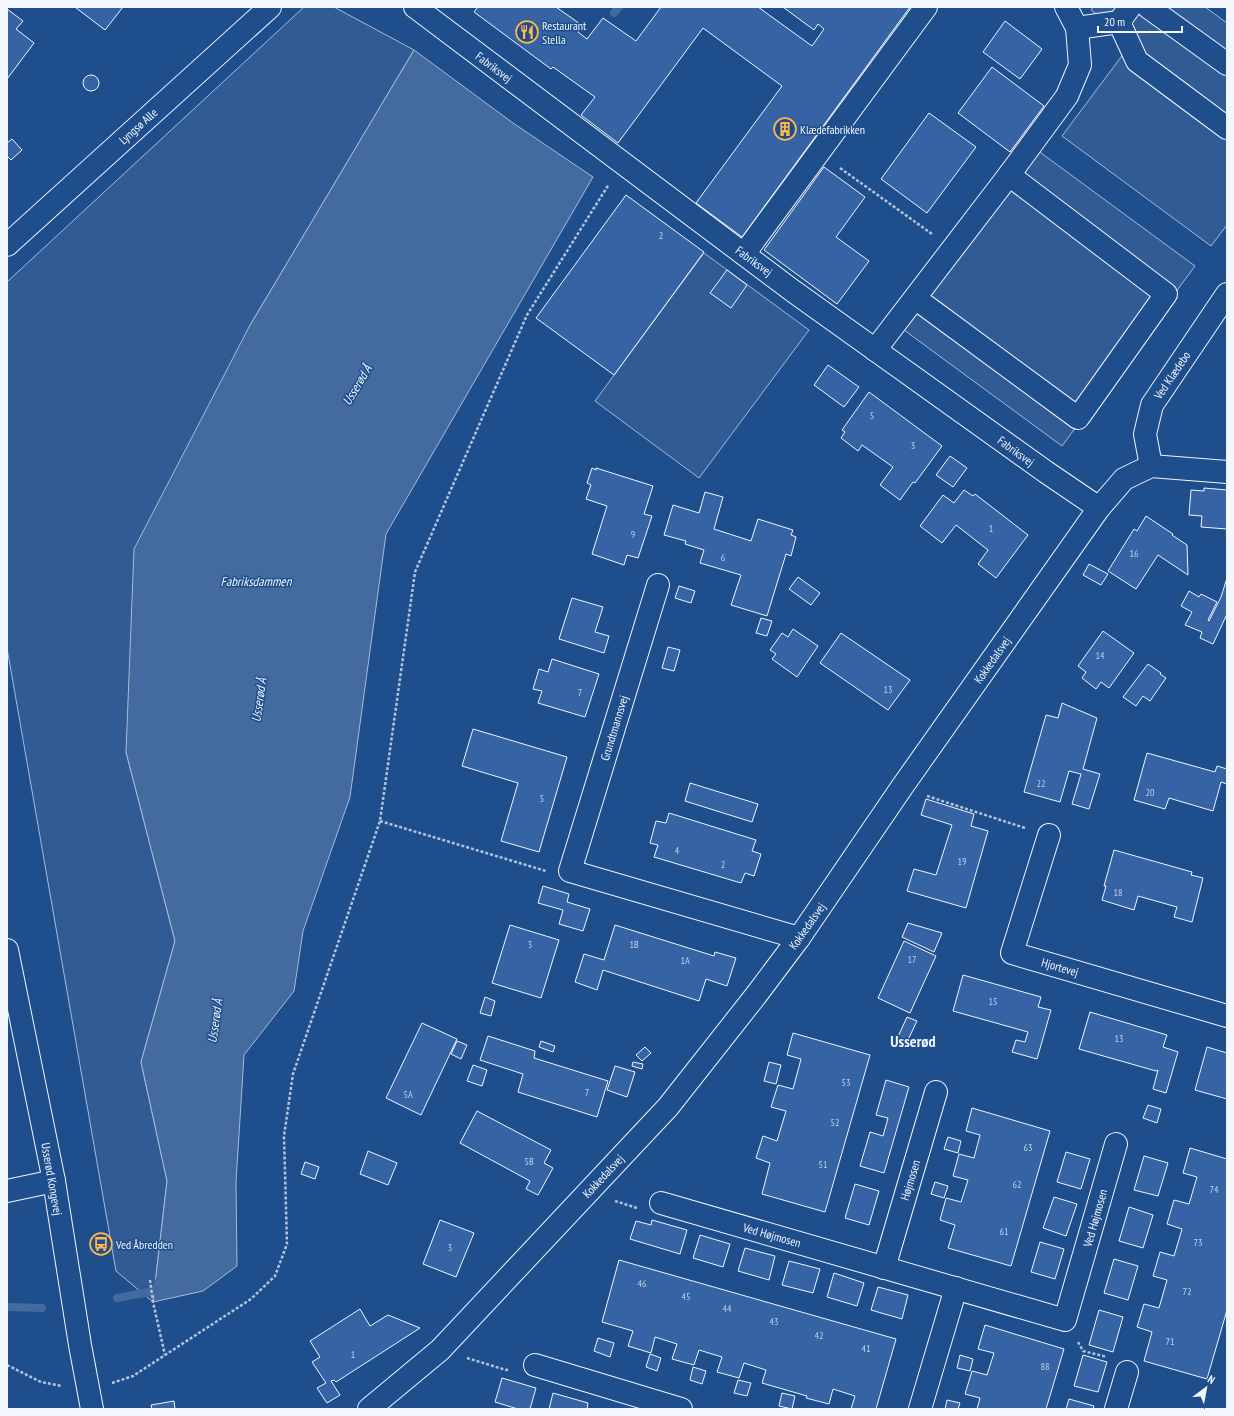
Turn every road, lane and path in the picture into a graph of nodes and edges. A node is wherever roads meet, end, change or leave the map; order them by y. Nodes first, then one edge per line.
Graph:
1 (270, 7) edge
2 (415, 7) edge
3 (926, 7) edge
4 (1066, 7) edge
5 (1148, 7) edge
6 (1124, 15) edge
7 (1078, 28) junction
8 (1227, 64) edge
9 (1227, 128) edge
10 (818, 153) junction
11 (622, 163) junction
12 (1009, 175) junction
13 (7, 245) edge
14 (953, 249) junction
15 (744, 254) junction
16 (1227, 294) edge
17 (914, 298) junction
18 (875, 350) junction
19 (1152, 466) junction
20 (1227, 472) edge
21 (1099, 508) junction
22 (658, 585) dead end
23 (902, 787) junction
24 (380, 821) junction
25 (1049, 835) joint
26 (570, 871) junction
27 (799, 938) junction
28 (7, 950) edge
29 (1227, 1016) edge
30 (936, 1092) dead end
31 (1116, 1144) dead end
32 (54, 1181) junction
33 (7, 1191) edge
34 (588, 1192) junction
35 (661, 1203) joint
36 (884, 1268) junction
37 (150, 1280) dead end
38 (956, 1288) junction
39 (1065, 1320) junction
40 (440, 1350) junction
41 (165, 1355) junction
42 (7, 1365) edge
43 (535, 1365) joint
44 (1127, 1372) joint
45 (91, 1400) edge
46 (369, 1409) edge
47 (682, 1409) edge
48 (920, 1409) edge
49 (1116, 1409) edge

1 - 13 street, Lyngsø Alle
2 - 11 street, Fabriksvej
3 - 10 street
4 - 7 street
5 - 8 street
6 - 7 street
6 - 9 street
7 - 12 street
10 - 14 path
10 - 15 street
11 - 15 street, Fabriksvej
11 - 24 path
12 - 14 street
12 - 17 street
14 - 17 street
15 - 18 street, Fabriksvej
16 - 19 street, Ved Klædebo
17 - 18 street
18 - 21 street, Fabriksvej
19 - 20 street, Kokkedalsvej
19 - 21 street, Kokkedalsvej
21 - 23 street, Kokkedalsvej
22 - 26 street, Grundtmannsvej
23 - 25 path
23 - 27 street, Kokkedalsvej
24 - 26 path
24 - 41 path
25 - 29 street, Hjortevej
26 - 27 street
27 - 34 street, Kokkedalsvej
28 - 32 street, Usserød Kongevej
30 - 36 street, Højmosen
31 - 39 street, Ved Højmosen
32 - 33 street
32 - 45 street, Usserød Kongevej
34 - 35 path
34 - 40 street, Kokkedalsvej
35 - 36 street, Ved Højmosen
36 - 38 street, Ved Højmosen
37 - 41 path
38 - 39 street, Ved Højmosen
38 - 48 street
39 - 44 path
40 - 43 path
40 - 46 street, Kokkedalsvej
41 - 45 path
42 - 45 path
43 - 47 street
44 - 49 street

